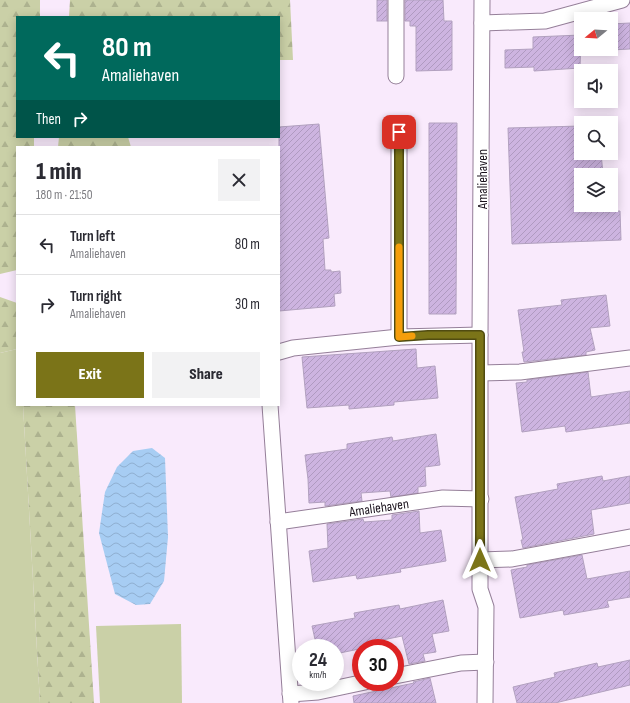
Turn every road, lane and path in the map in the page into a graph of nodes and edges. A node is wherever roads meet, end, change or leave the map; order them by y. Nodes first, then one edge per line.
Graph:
1 (396, 0) edge
2 (482, 0) edge
3 (622, 0) edge
4 (482, 23) junction
5 (396, 76) dead end
6 (399, 132) dead end
7 (480, 335) junction
8 (399, 337) junction
9 (280, 352) edge
10 (630, 358) edge
11 (480, 374) junction
12 (270, 406) edge
13 (481, 498) junction
14 (278, 522) junction
15 (630, 537) edge
16 (480, 560) junction
17 (486, 662) junction
18 (404, 674) edge
19 (352, 685) edge
20 (291, 698) edge
21 (485, 703) edge

1 - 5 street
2 - 4 street, Amaliehaven
3 - 4 street
4 - 7 street, Amaliehaven
6 - 8 street
7 - 8 street
7 - 11 street, Amaliehaven
8 - 9 street
10 - 11 street
11 - 13 street, Amaliehaven
12 - 14 street
13 - 14 street, Amaliehaven
13 - 16 street, Amaliehaven
14 - 20 street
15 - 16 street
16 - 17 street, Amaliehaven
17 - 18 street
17 - 21 street, Amaliehaven
19 - 20 street

